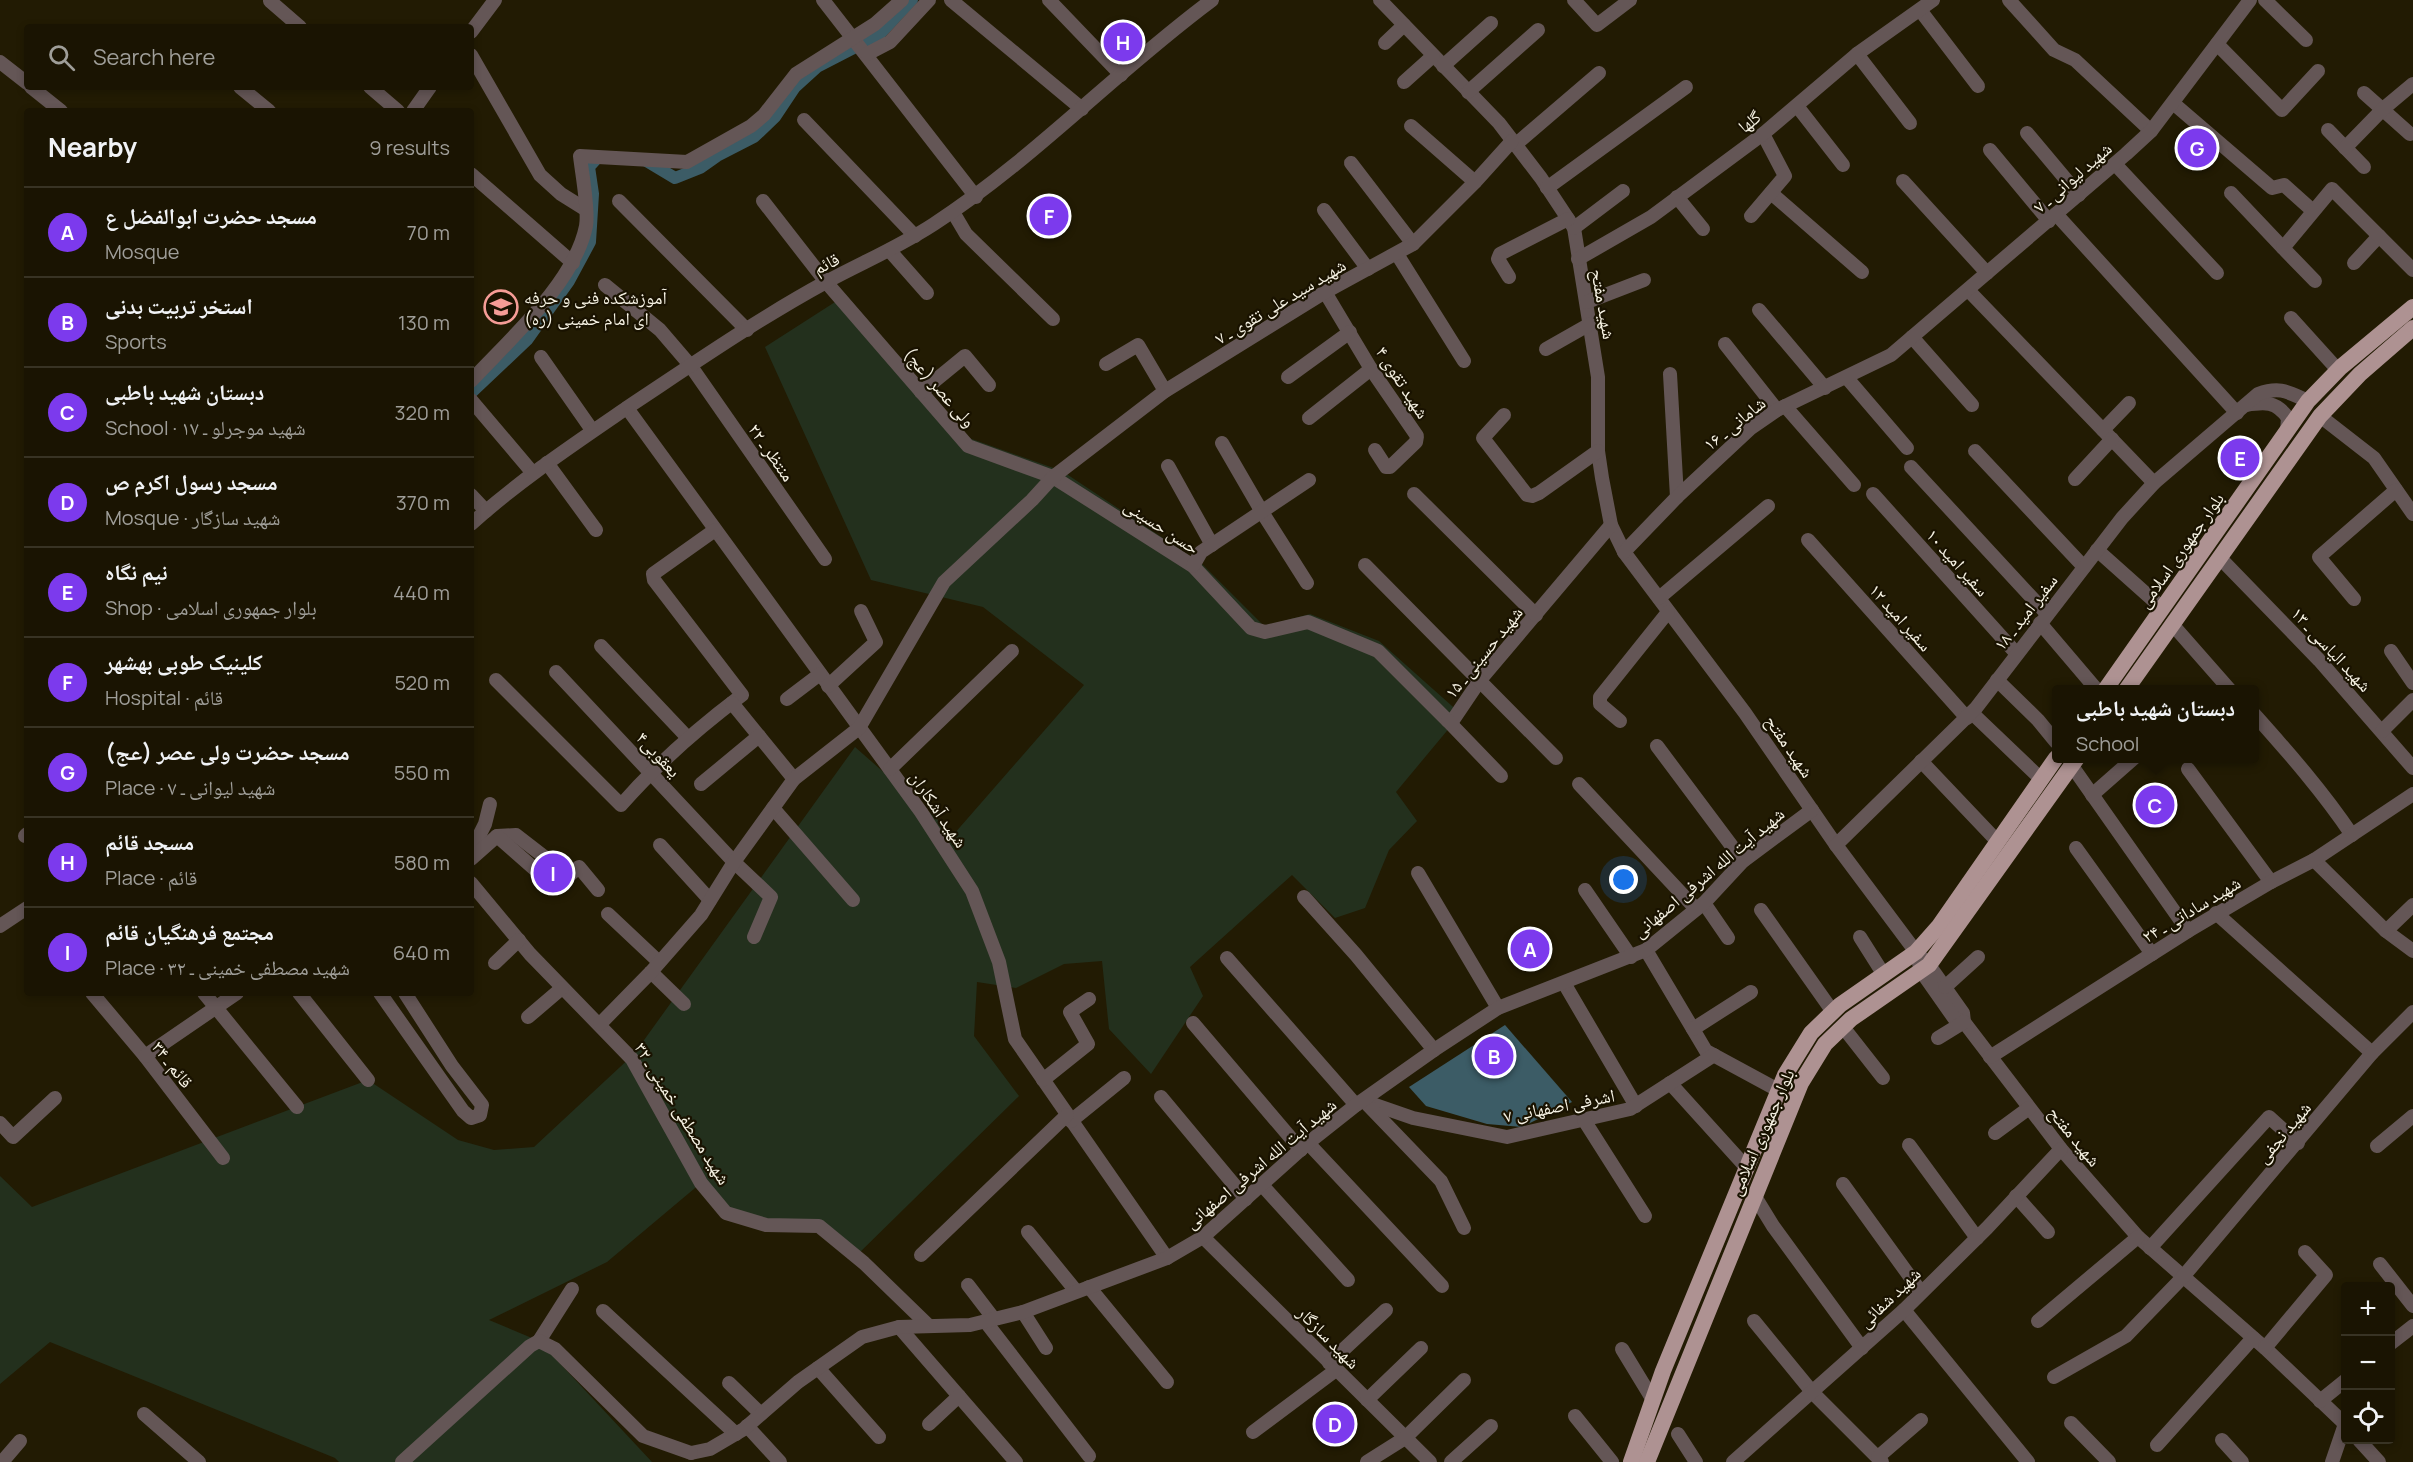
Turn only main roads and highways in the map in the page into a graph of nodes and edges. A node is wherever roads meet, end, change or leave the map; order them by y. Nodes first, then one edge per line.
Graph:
1 (2413, 307) edge
2 (2413, 328) edge
3 (2261, 466) junction
4 (2275, 478) junction
5 (2109, 685) edge
6 (2129, 685) edge
7 (2053, 763) edge
8 (2074, 763) edge
9 (1756, 1143) junction
10 (1772, 1150) junction
11 (1663, 1371) junction
12 (1679, 1378) junction
13 (1631, 1462) edge
14 (1647, 1462) edge

1 - 3 main road, بلوار جمهوری اسلامی
2 - 4 main road, بلوار جمهوری اسلامی
3 - 4 main road
3 - 5 main road, بلوار جمهوری اسلامی
4 - 6 main road, بلوار جمهوری اسلامی
7 - 9 main road, بلوار جمهوری اسلامی
8 - 10 main road, بلوار جمهوری اسلامی
9 - 10 main road
9 - 11 main road, بلوار جمهوری اسلامی
10 - 12 main road, بلوار جمهوری اسلامی
11 - 12 main road
11 - 13 main road, بلوار جمهوری اسلامی
12 - 14 main road, بلوار جمهوری اسلامی

